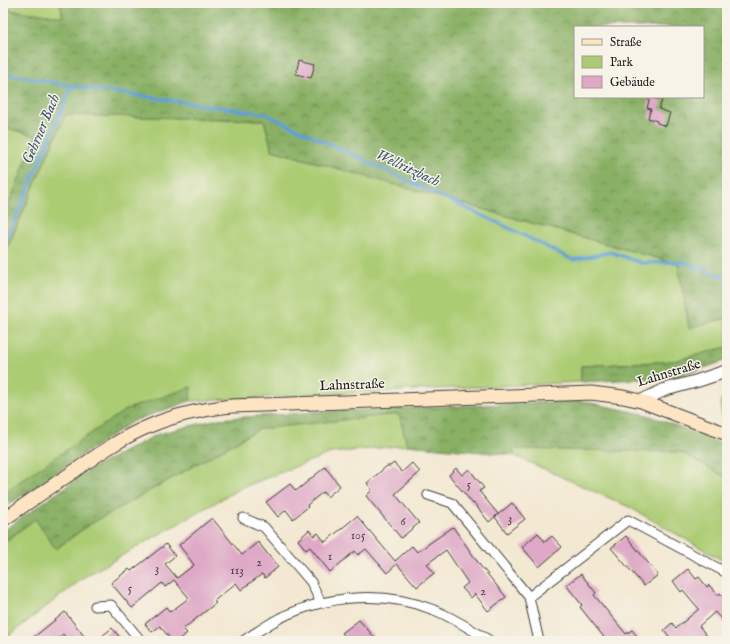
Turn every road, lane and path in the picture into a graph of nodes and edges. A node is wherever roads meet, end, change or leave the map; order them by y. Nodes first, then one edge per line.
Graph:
1 (727, 371) edge
2 (641, 401) junction
3 (727, 434) edge
4 (428, 495) dead end
5 (243, 518) dead end
6 (3, 520) edge
7 (727, 573) edge
8 (529, 597) junction
9 (321, 603) junction
10 (96, 606) dead end
11 (141, 641) edge
12 (243, 641) edge
13 (490, 641) edge
14 (539, 641) edge

1 - 2 street, Lahnstraße
2 - 3 main road
2 - 6 main road, Lahnstraße
4 - 8 street
5 - 9 street
7 - 8 street
8 - 14 street
9 - 12 street
9 - 13 street
10 - 11 street

